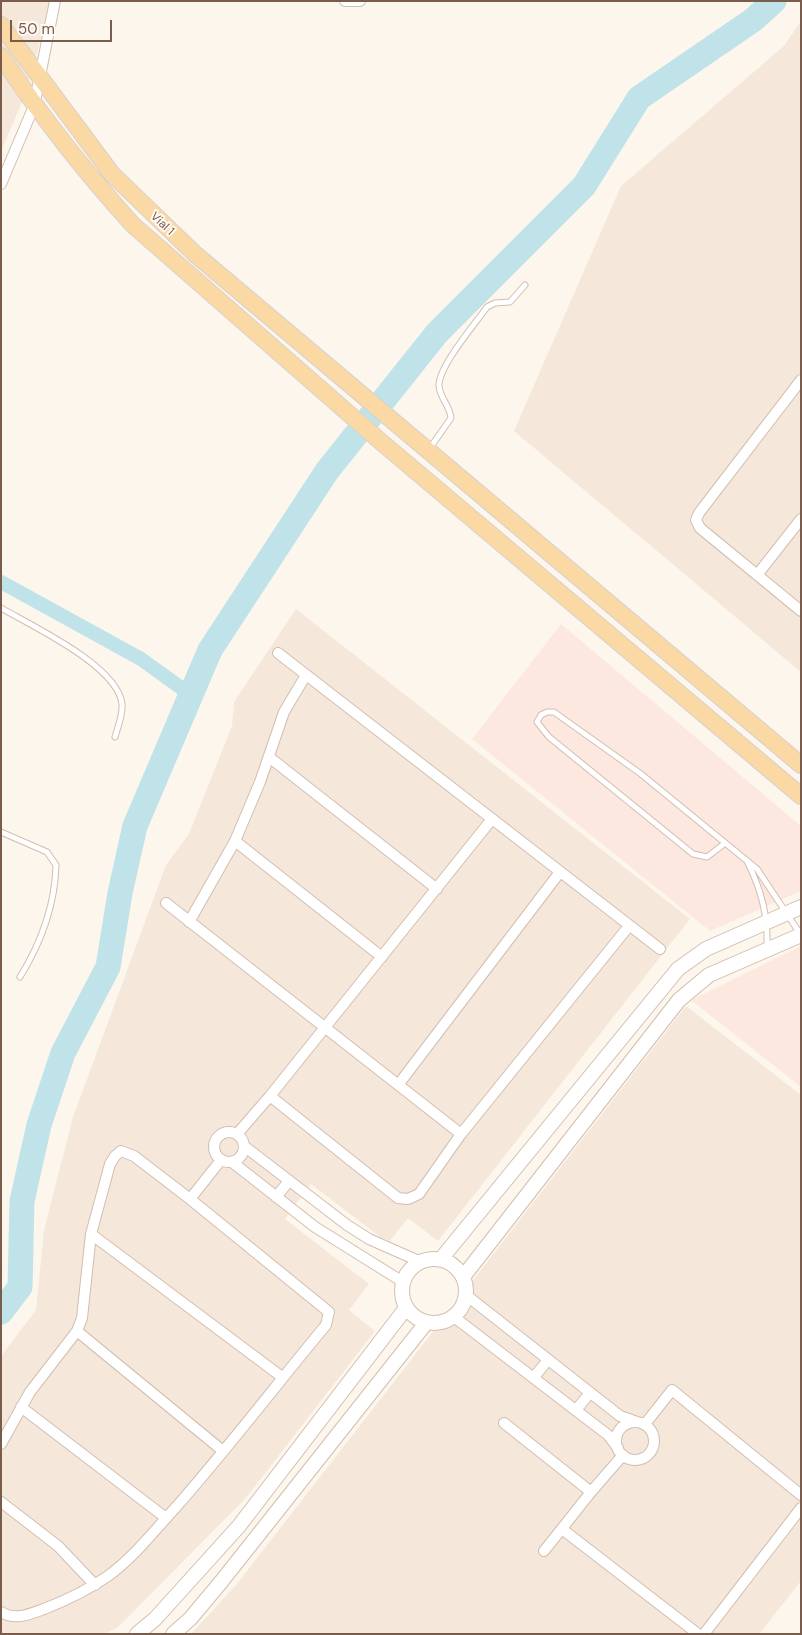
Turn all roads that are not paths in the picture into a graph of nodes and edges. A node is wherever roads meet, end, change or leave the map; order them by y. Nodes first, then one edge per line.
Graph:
1 (55, 1) edge
2 (345, 1) edge
3 (360, 1) edge
4 (1, 25) edge
5 (1, 56) edge
6 (41, 78) junction
7 (34, 106) junction
8 (1, 184) edge
9 (525, 285) dead end
10 (801, 380) edge
11 (428, 450) junction
12 (801, 519) edge
13 (757, 575) junction
14 (1, 608) edge
15 (801, 611) edge
16 (278, 653) dead end
17 (306, 675) junction
18 (115, 737) dead end
19 (775, 743) junction
20 (801, 754) edge
21 (269, 757) junction
22 (801, 765) edge
23 (801, 796) edge
24 (492, 819) junction
25 (1, 832) edge
26 (236, 841) junction
27 (724, 844) junction
28 (748, 862) junction
29 (560, 872) junction
30 (437, 889) junction
31 (166, 903) dead end
32 (801, 907) edge
33 (786, 914) junction
34 (189, 922) junction
35 (768, 922) junction
36 (629, 926) junction
37 (801, 935) edge
38 (660, 949) dead end
39 (767, 949) junction
40 (382, 957) junction
41 (20, 976) dead end
42 (325, 1028) junction
43 (398, 1085) junction
44 (270, 1096) junction
45 (237, 1134) junction
46 (462, 1134) junction
47 (244, 1146) junction
48 (221, 1160) junction
49 (232, 1162) junction
50 (289, 1181) junction
51 (276, 1197) junction
52 (190, 1199) junction
53 (91, 1234) junction
54 (441, 1260) junction
55 (421, 1262) junction
56 (464, 1277) junction
57 (403, 1282) junction
58 (466, 1295) junction
59 (406, 1308) junction
60 (454, 1317) junction
61 (426, 1323) junction
62 (77, 1330) junction
63 (548, 1360) junction
64 (282, 1377) junction
65 (534, 1377) junction
66 (590, 1393) junction
67 (21, 1407) junction
68 (576, 1410) junction
69 (504, 1423) dead end
70 (641, 1423) junction
71 (1, 1444) edge
72 (223, 1452) junction
73 (620, 1452) junction
74 (591, 1492) junction
75 (801, 1495) edge
76 (1, 1502) edge
77 (801, 1508) edge
78 (166, 1518) junction
79 (562, 1529) junction
80 (544, 1551) dead end
81 (95, 1585) junction
82 (1, 1612) edge
83 (138, 1634) edge
84 (174, 1634) edge
85 (698, 1634) edge
86 (704, 1634) edge

1 - 6 street
2 - 3 street
4 - 6 main road, Vial 1
5 - 7 main road, Vial 1
6 - 7 street
6 - 11 main road, Vial 1
7 - 8 street
7 - 23 main road, Vial 1
9 - 11 lane
10 - 13 street
11 - 19 main road, Vial 1
12 - 13 street
13 - 15 street
14 - 18 lane
16 - 17 street
17 - 21 street
17 - 24 street
19 - 20 street
19 - 22 main road, Vial 1
21 - 26 street
21 - 30 street
24 - 29 street
24 - 30 street
25 - 41 lane
26 - 34 street
26 - 40 street
27 - 27 lane
27 - 28 lane
28 - 33 lane
28 - 35 lane
29 - 36 street
29 - 43 street
30 - 40 street
31 - 34 street
32 - 33 street
33 - 35 street
33 - 37 lane
34 - 42 street
35 - 39 lane
35 - 54 street
36 - 38 street
36 - 46 street
37 - 39 street
39 - 56 street
40 - 42 street
42 - 43 street
42 - 44 street
43 - 46 street
44 - 45 street
44 - 46 street
45 - 47 street
45 - 48 street
47 - 49 street
47 - 50 street
48 - 49 street
48 - 52 street
49 - 51 street
50 - 51 street
50 - 55 street
51 - 57 street
52 - 53 street
52 - 64 street
53 - 62 street
53 - 64 street
54 - 55 street
54 - 56 street
55 - 57 street
56 - 58 street
57 - 59 street
58 - 60 street
58 - 63 street
59 - 61 street
59 - 83 street
60 - 61 street
60 - 65 street
61 - 84 street
62 - 67 street
62 - 72 street
63 - 65 street
63 - 66 street
64 - 72 street
65 - 68 street
66 - 68 street
66 - 70 street
67 - 71 street
67 - 78 street
68 - 73 street
69 - 74 street
70 - 73 street
70 - 73 street
70 - 75 street
72 - 78 street
73 - 74 street
74 - 79 street
76 - 81 street
77 - 86 street
78 - 81 street
79 - 80 street
79 - 85 street
81 - 82 street

